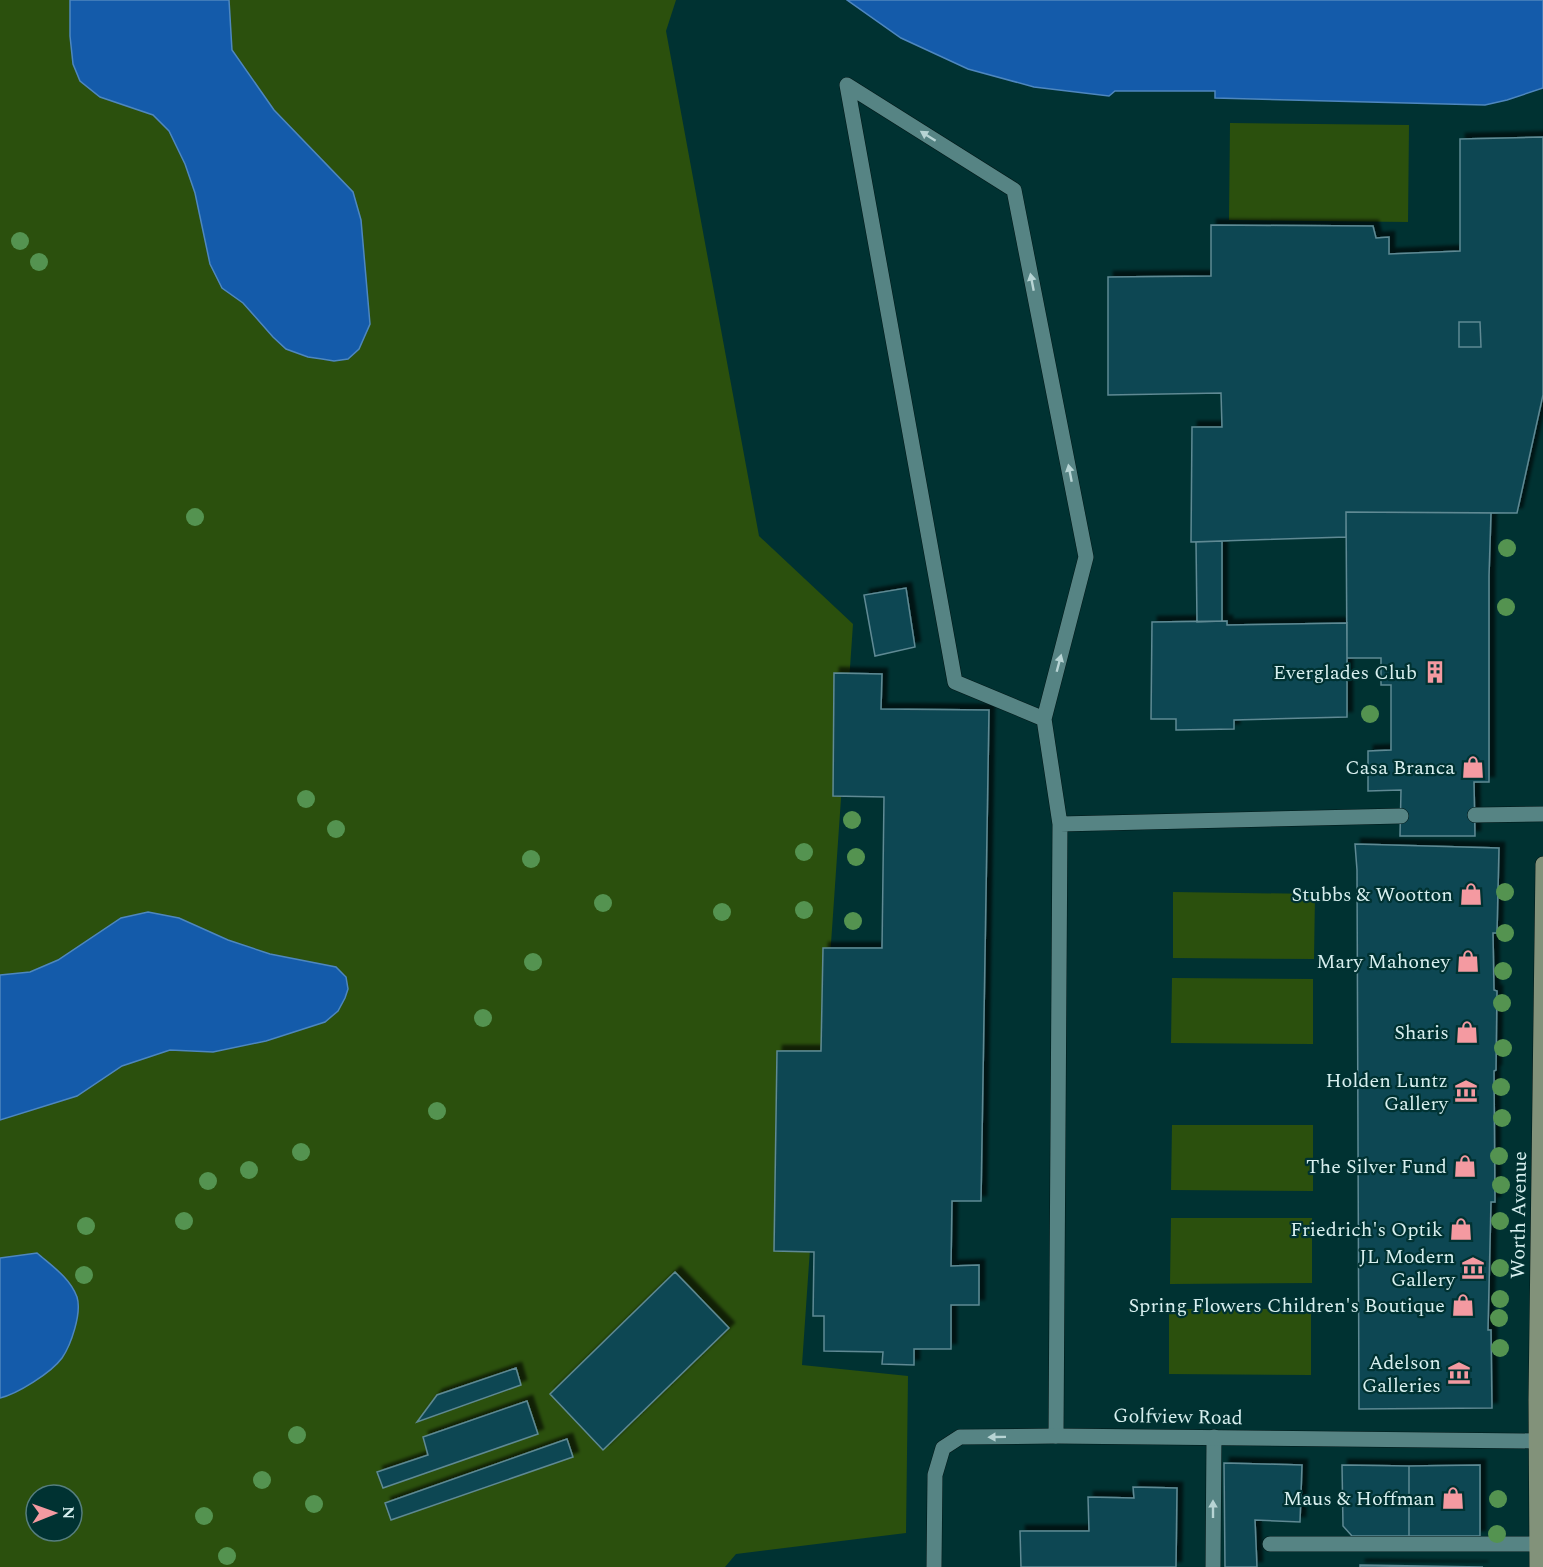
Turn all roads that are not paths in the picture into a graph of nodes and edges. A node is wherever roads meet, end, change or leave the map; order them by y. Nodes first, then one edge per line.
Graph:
1 (1044, 719) junction
2 (1543, 814) edge
3 (1475, 815) dead end
4 (1401, 816) dead end
5 (1060, 824) junction
6 (1543, 864) edge
7 (1056, 1436) junction
8 (1214, 1437) junction
9 (1537, 1441) junction
10 (1270, 1544) dead end
11 (1537, 1544) junction
12 (934, 1567) edge
13 (1213, 1567) edge
14 (1537, 1567) edge

1 -> 1 street
1 - 5 street
2 - 3 street
4 - 5 street
5 - 7 street
6 - 9 street, Worth Avenue
7 - 8 street, Golfview Road
7 -> 12 street, Golfview Road
8 - 9 street, Golfview Road
13 -> 8 street
9 - 11 street, Worth Avenue
10 - 11 street
11 - 14 street, Worth Avenue

